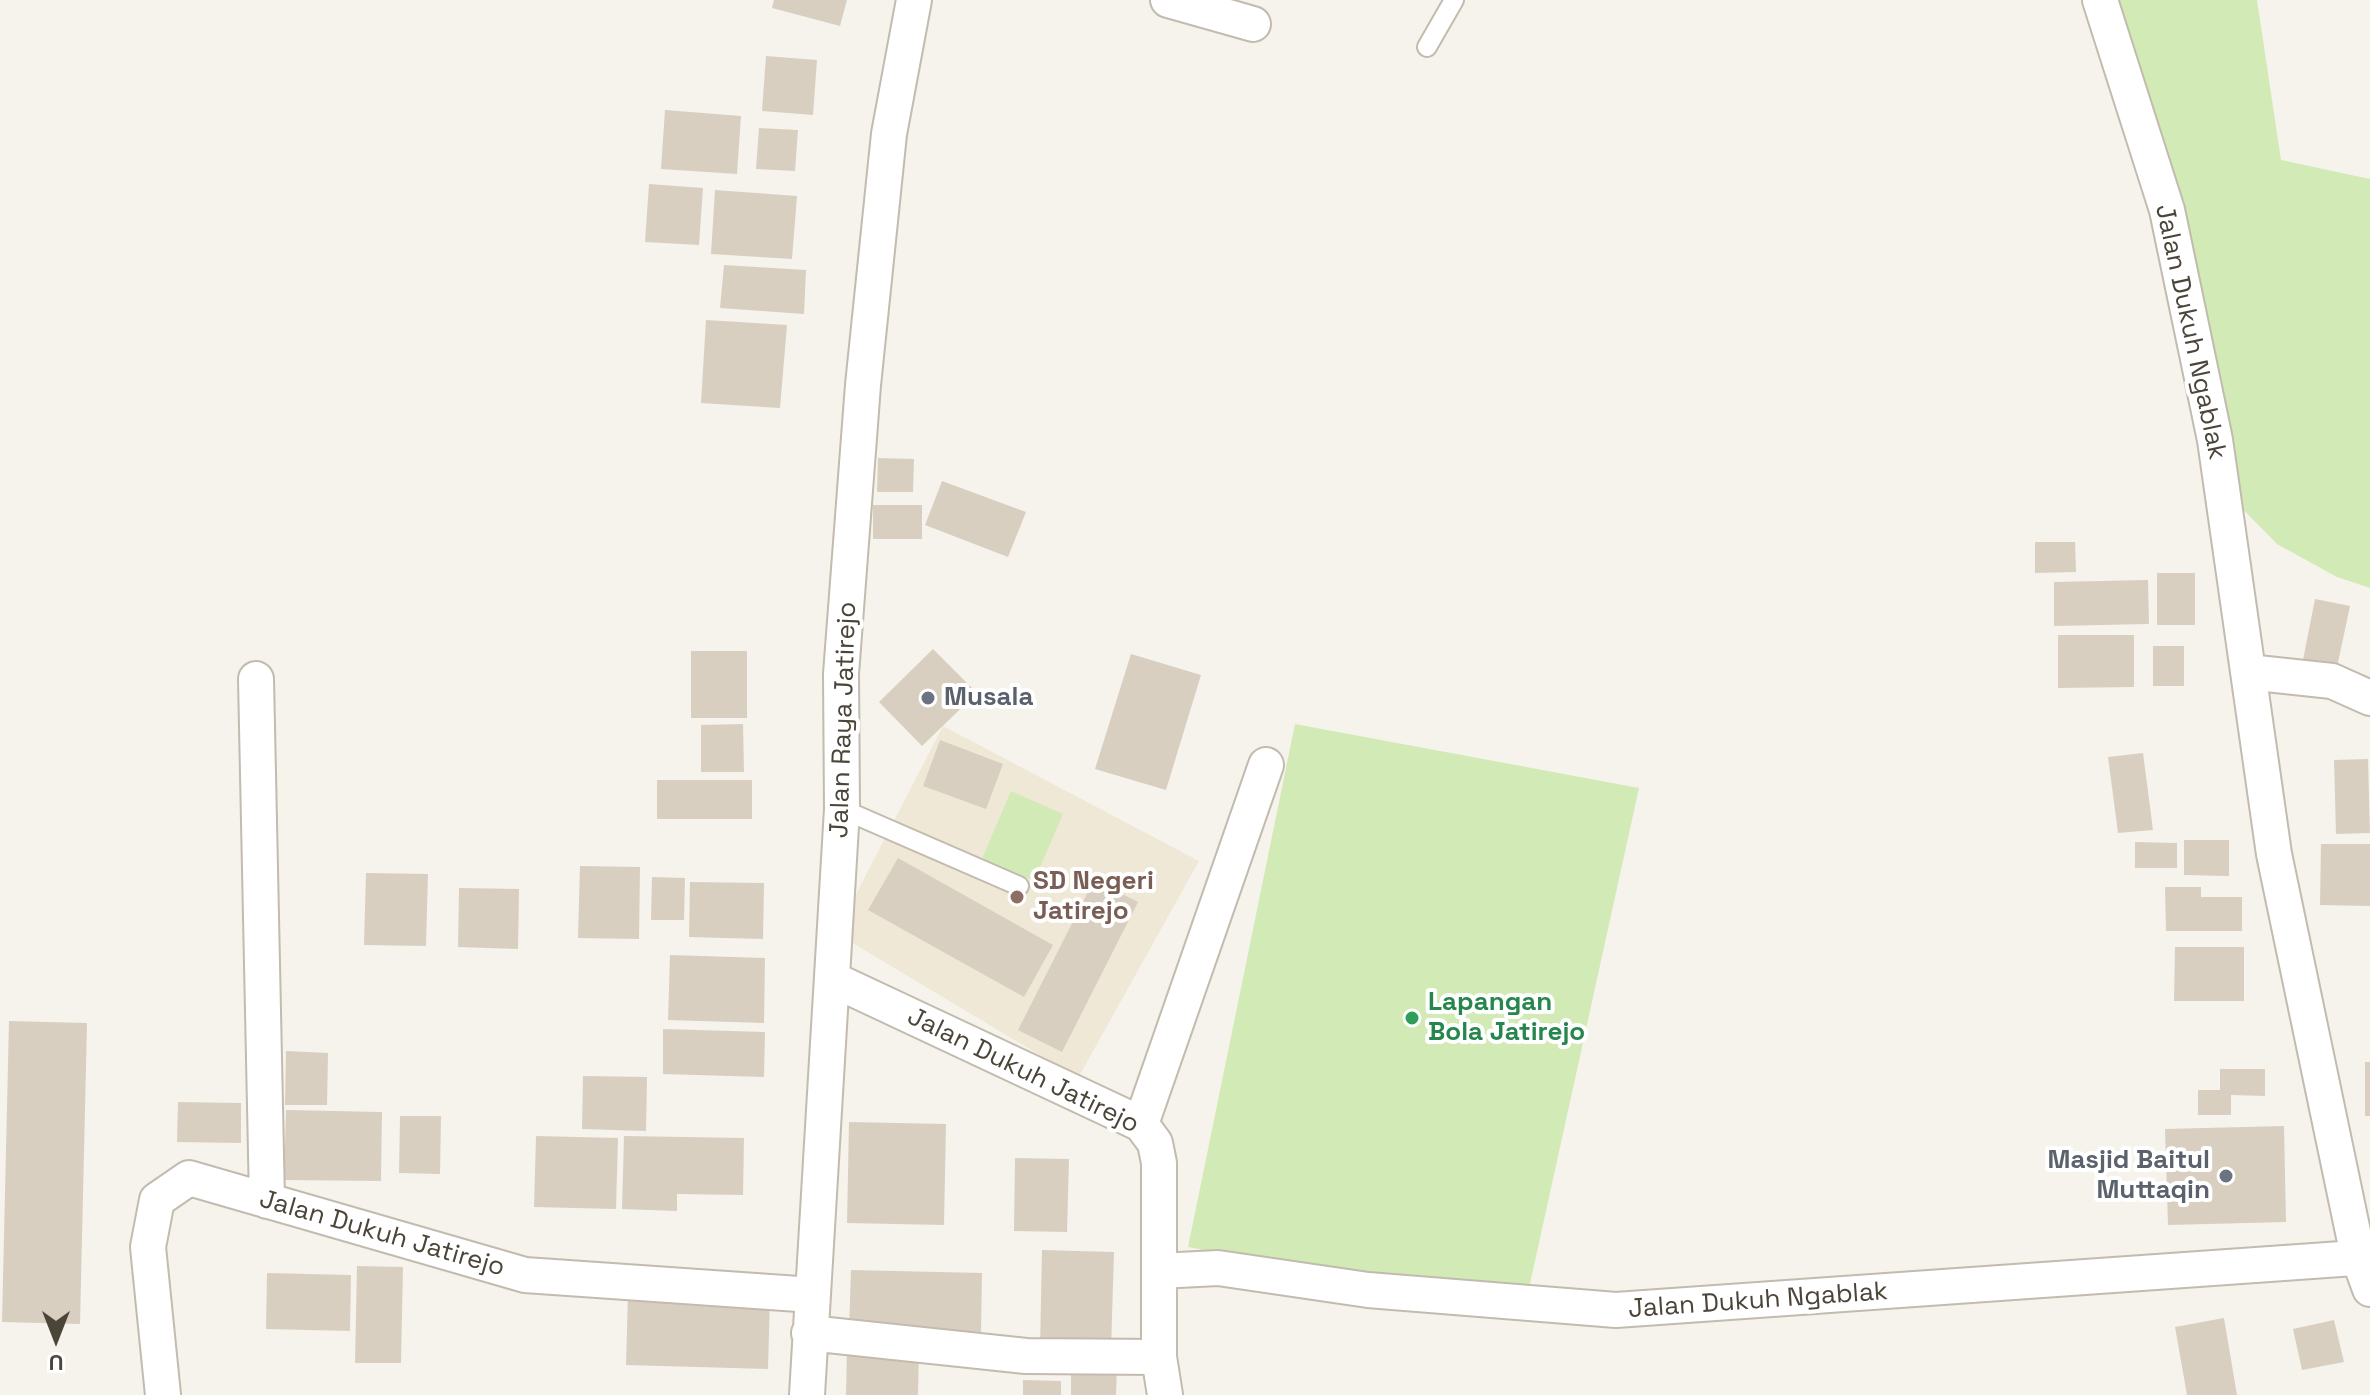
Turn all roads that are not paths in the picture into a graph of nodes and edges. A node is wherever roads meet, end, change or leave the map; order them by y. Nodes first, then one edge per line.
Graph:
1 (914, 0) edge
2 (1168, 0) edge
3 (1454, 0) edge
4 (2100, 0) edge
5 (1253, 24) dead end
6 (1427, 47) dead end
7 (2248, 672) junction
8 (256, 679) dead end
9 (2370, 698) edge
10 (1266, 765) dead end
11 (842, 809) junction
12 (1019, 886) dead end
13 (832, 979) junction
14 (1141, 1124) junction
15 (267, 1201) junction
16 (2364, 1256) edge
17 (1159, 1271) junction
18 (2370, 1289) edge
19 (813, 1295) junction
20 (809, 1333) junction
21 (1159, 1357) junction
22 (163, 1395) edge
23 (807, 1395) edge
24 (1165, 1395) edge

1 - 11 street, Jalan Raya Jatirejo
2 - 5 street
3 - 6 lane
4 - 7 street, Jalan Dukuh Ngablak
7 - 9 street
7 - 16 street, Jalan Dukuh Ngablak
8 - 15 street
10 - 14 street
11 - 12 lane
11 - 13 street, Jalan Raya Jatirejo
13 - 14 street, Jalan Dukuh Jatirejo
13 - 19 street, Jalan Raya Jatirejo
14 - 17 street, Jalan Dukuh Jatirejo
15 - 19 street, Jalan Dukuh Jatirejo
15 - 22 street, Jalan Dukuh Jatirejo
16 - 17 street, Jalan Dukuh Ngablak
16 - 18 street, Jalan Dukuh Ngablak
17 - 21 street, Jalan Dukuh Jatirejo
19 - 20 street, Jalan Raya Jatirejo
20 - 21 street
20 - 23 street, Jalan Raya Jatirejo
21 - 24 street, Jalan Dukuh Jatirejo

